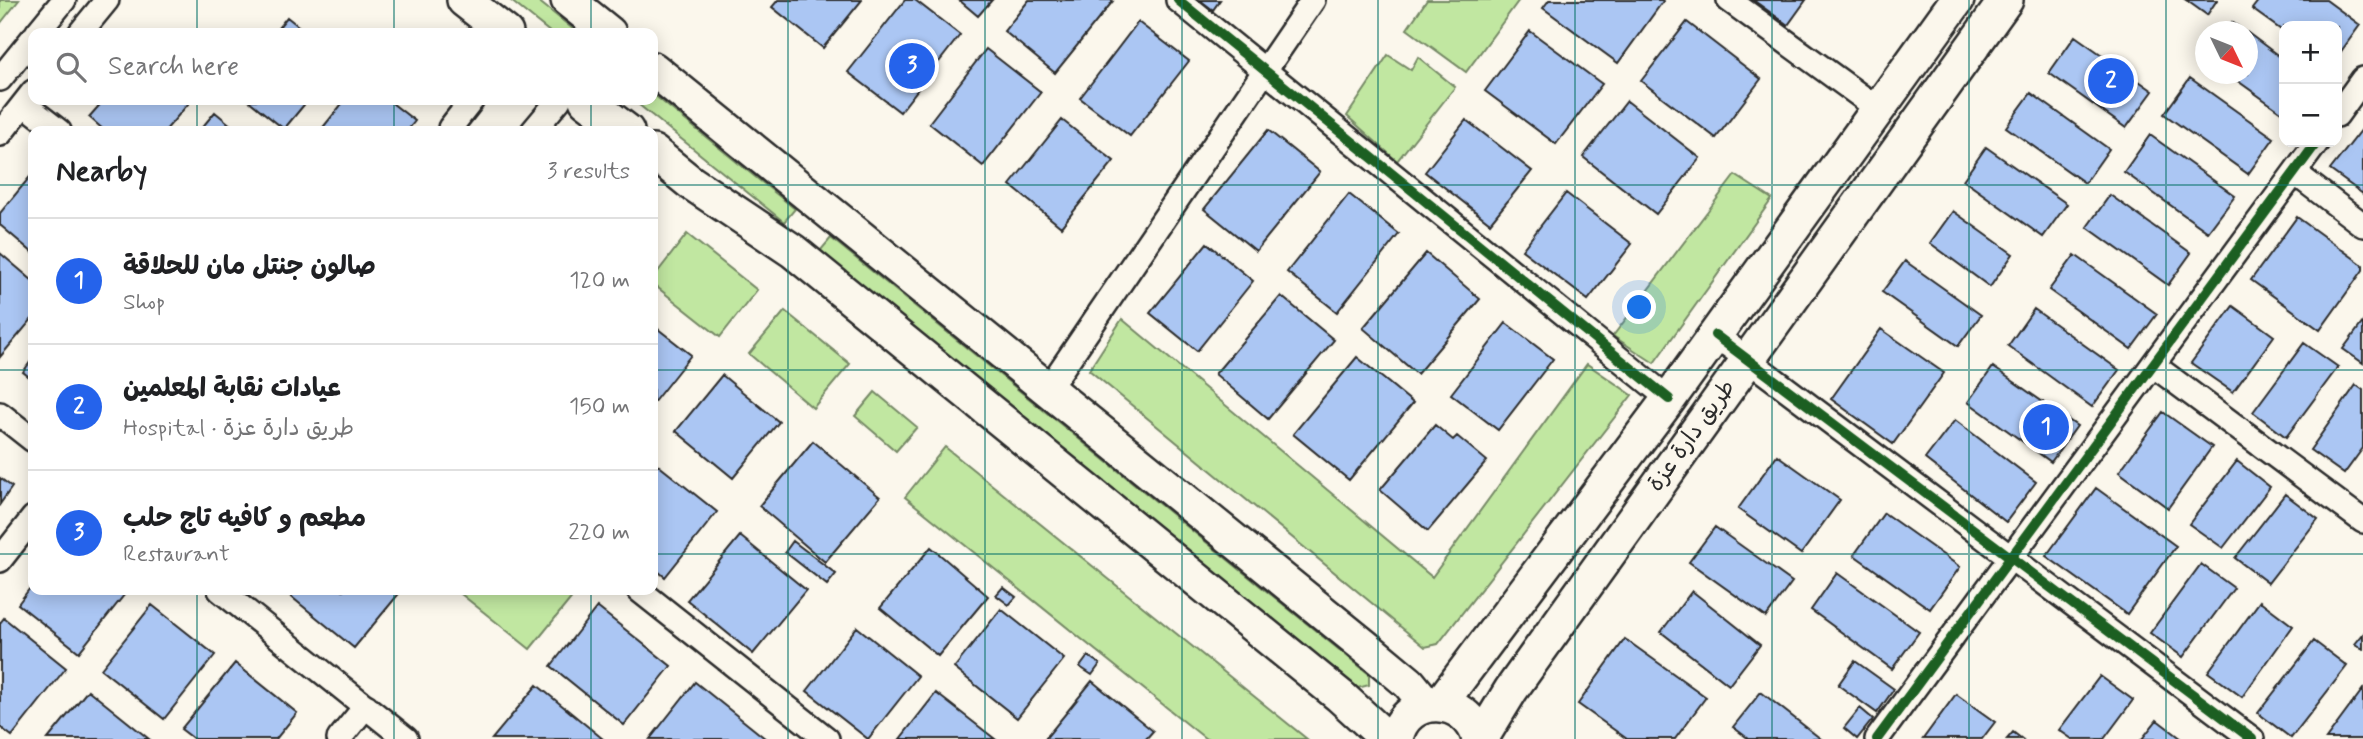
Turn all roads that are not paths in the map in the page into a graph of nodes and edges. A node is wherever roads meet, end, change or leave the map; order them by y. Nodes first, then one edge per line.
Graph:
1 (64, 0) edge
2 (107, 0) edge
3 (464, 0) edge
4 (1178, 0) edge
5 (1313, 0) edge
6 (1729, 0) edge
7 (1957, 0) edge
8 (2006, 0) edge
9 (41, 28) edge
10 (84, 28) edge
11 (500, 28) edge
12 (28, 44) edge
13 (1265, 70) junction
14 (658, 73) edge
15 (0, 79) edge
16 (2363, 79) edge
17 (28, 99) edge
18 (35, 105) edge
19 (468, 105) edge
20 (555, 105) edge
21 (593, 105) edge
22 (1877, 108) junction
23 (2342, 108) edge
24 (54, 126) edge
25 (452, 126) edge
26 (537, 126) edge
27 (620, 126) edge
28 (0, 134) edge
29 (2314, 147) edge
30 (658, 156) edge
31 (2295, 173) junction
32 (826, 209) junction
33 (2363, 225) edge
34 (793, 251) junction
35 (1715, 335) junction
36 (1749, 358) junction
37 (2153, 365) junction
38 (1048, 389) junction
39 (1669, 399) junction
40 (0, 414) edge
41 (28, 436) edge
42 (2363, 521) edge
43 (28, 524) edge
44 (2009, 559) junction
45 (0, 560) edge
46 (226, 595) edge
47 (645, 595) edge
48 (1433, 704) junction
49 (366, 706) junction
50 (1883, 737) edge
51 (340, 739) edge
52 (406, 739) edge
53 (827, 739) edge
54 (1387, 739) edge
55 (1396, 739) edge
56 (1480, 739) edge
57 (2252, 739) edge

1 - 9 street
2 - 10 street
3 - 11 main road
4 - 13 street
5 - 13 street
6 - 22 street
7 - 22 main road
8 - 36 main road, طريق دارة عزة
12 - 15 street
13 - 38 street
13 - 39 street
14 - 32 main road
16 - 23 street
17 - 28 street
18 - 24 street
19 - 25 street
20 - 26 street
21 - 27 main road
22 - 35 main road
29 - 31 street
30 - 34 main road
31 - 33 street
31 - 37 street
32 - 34 main road
32 - 38 main road
34 - 54 main road
35 - 36 street
35 - 39 main road
36 - 44 street
36 - 56 main road, طريق دارة عزة
37 - 42 street
37 - 44 street
38 - 48 main road
39 - 48 main road
40 - 41 street
43 - 45 street
44 - 50 street
44 - 57 street
46 - 49 street
47 - 53 street
48 - 55 main road
48 - 56 main road
49 - 51 street
49 - 52 street

